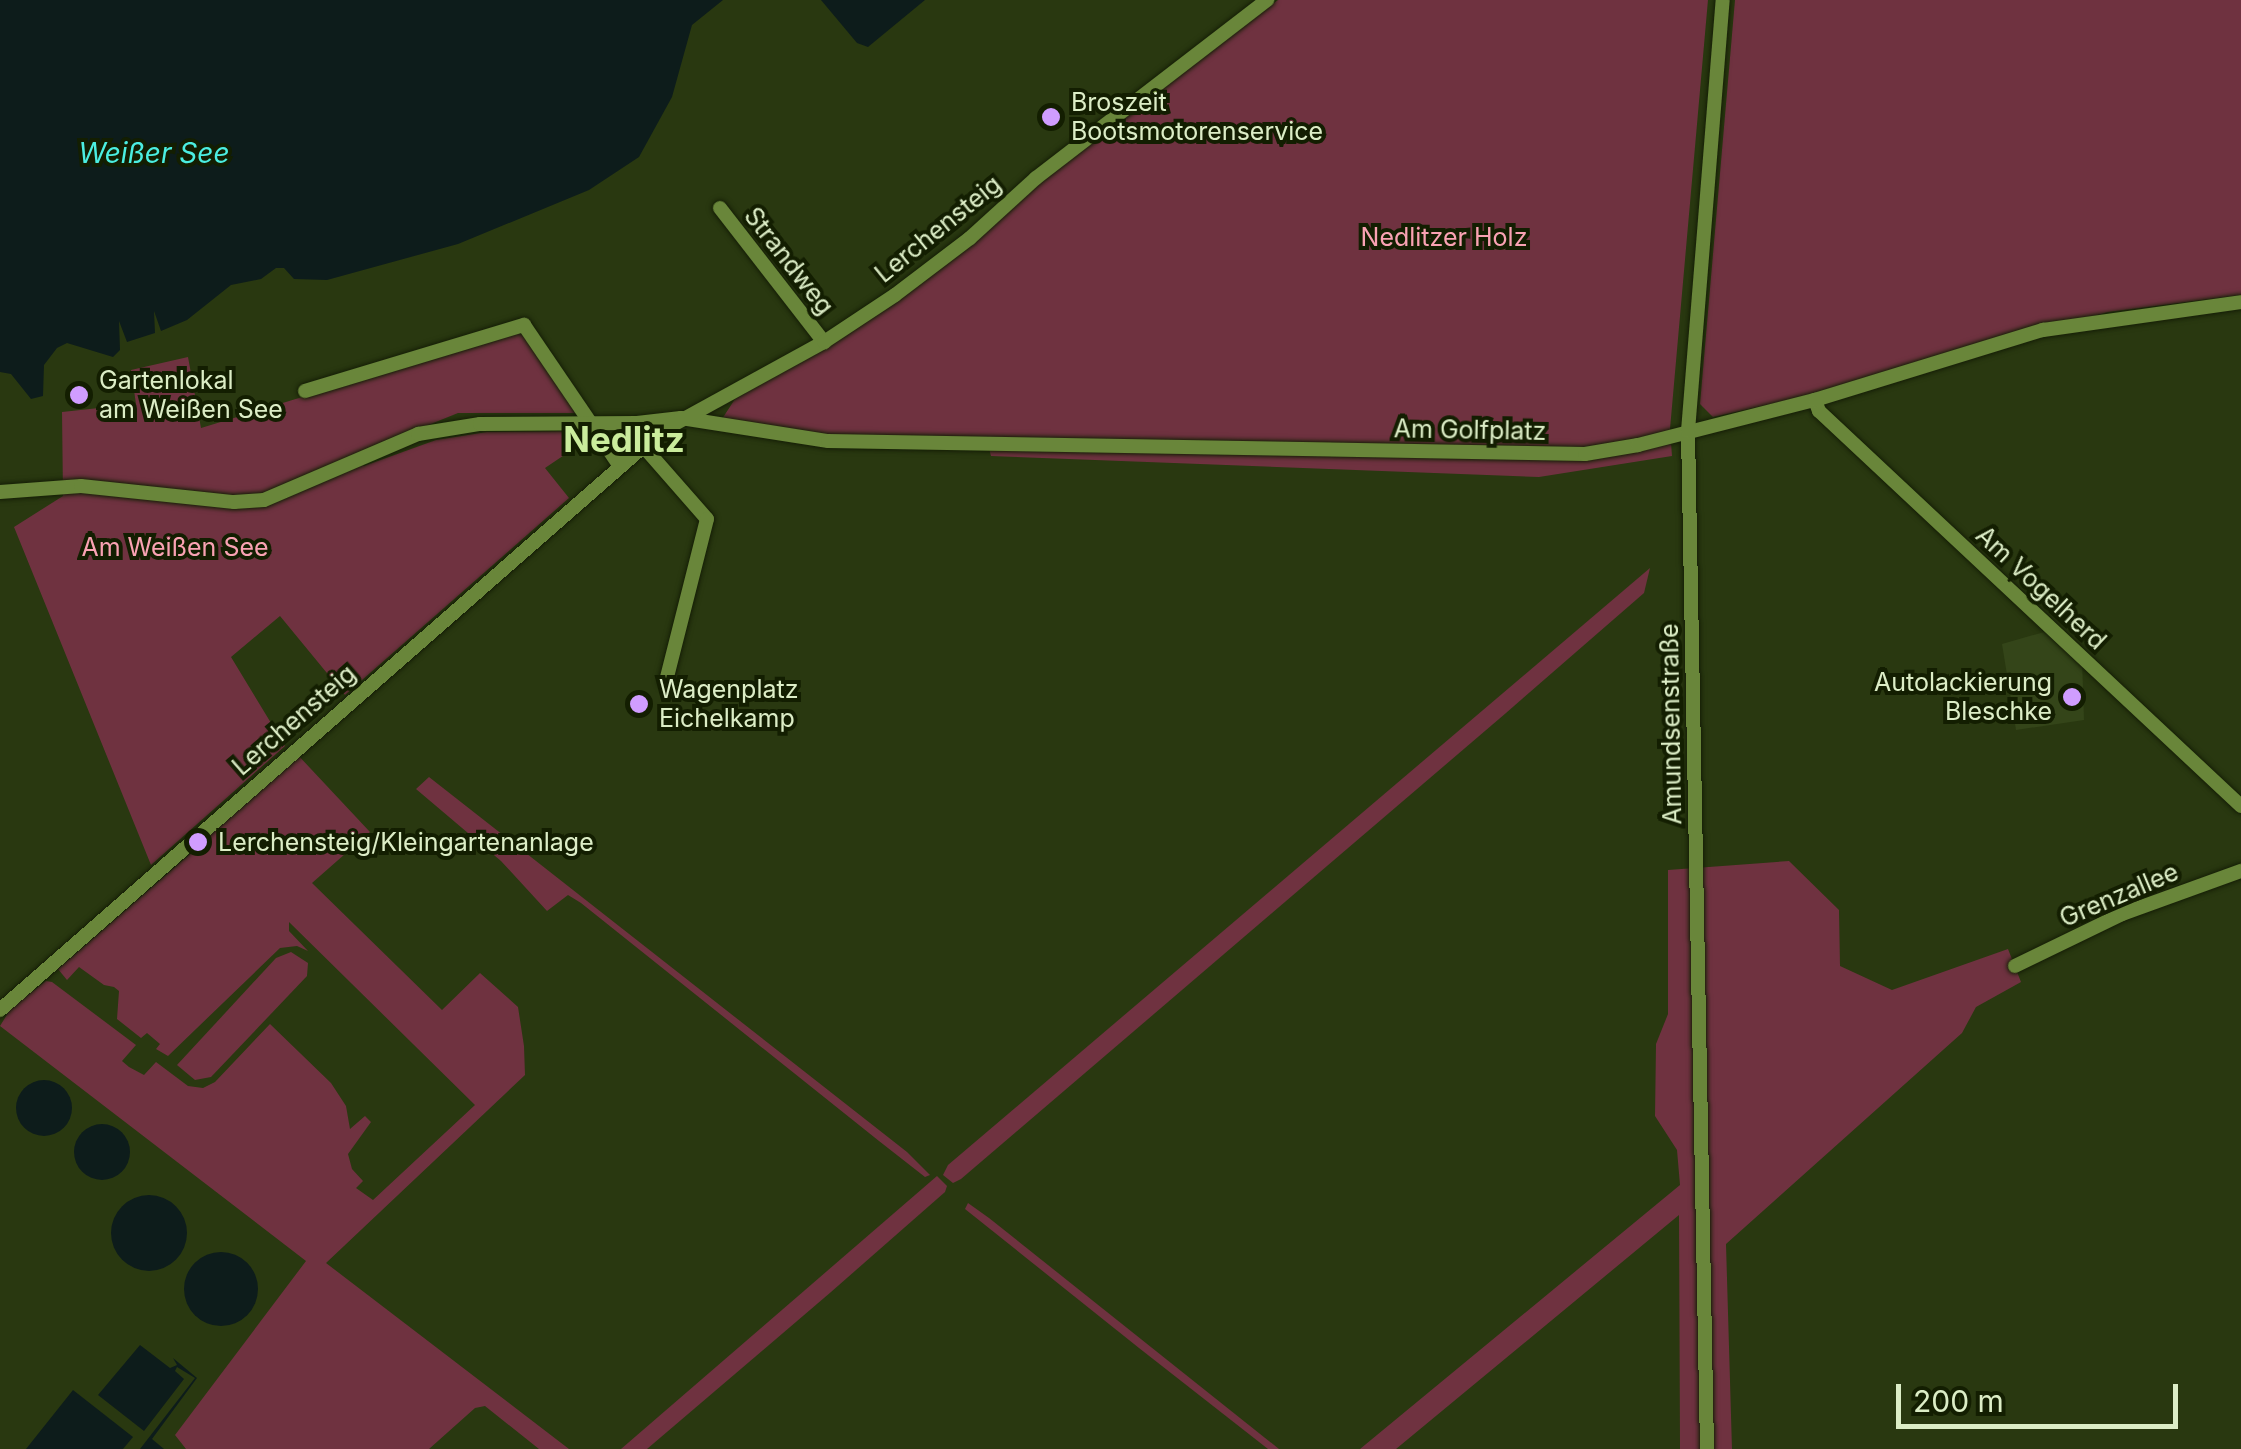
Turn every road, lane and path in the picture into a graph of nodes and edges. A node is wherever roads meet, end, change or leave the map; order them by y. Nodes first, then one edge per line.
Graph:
1 (1267, 0) edge
2 (1723, 0) edge
3 (720, 208) dead end
4 (2241, 302) edge
5 (824, 342) junction
6 (305, 391) dead end
7 (1814, 400) junction
8 (681, 418) junction
9 (586, 421) junction
10 (1688, 431) junction
11 (643, 446) junction
12 (620, 466) junction
13 (0, 492) edge
14 (666, 681) dead end
15 (2241, 806) edge
16 (2241, 871) edge
17 (2015, 966) dead end
18 (0, 1010) edge
19 (1707, 1449) edge

1 - 5 street, Lerchensteig
2 - 10 street, Amundsenstraße
3 - 5 street, Strandweg
4 - 7 street, Am Golfplatz
5 - 8 street, Lerchensteig
6 - 9 street
7 - 10 street, Am Golfplatz
7 - 15 street, Am Vogelherd
8 - 9 street
8 - 10 street, Am Golfplatz
8 - 11 street, Lerchensteig
9 - 12 street
9 - 13 street
10 - 19 street, Amundsenstraße
11 - 12 street, Lerchensteig
11 - 14 street
12 - 18 street, Lerchensteig
16 - 17 street, Grenzallee

